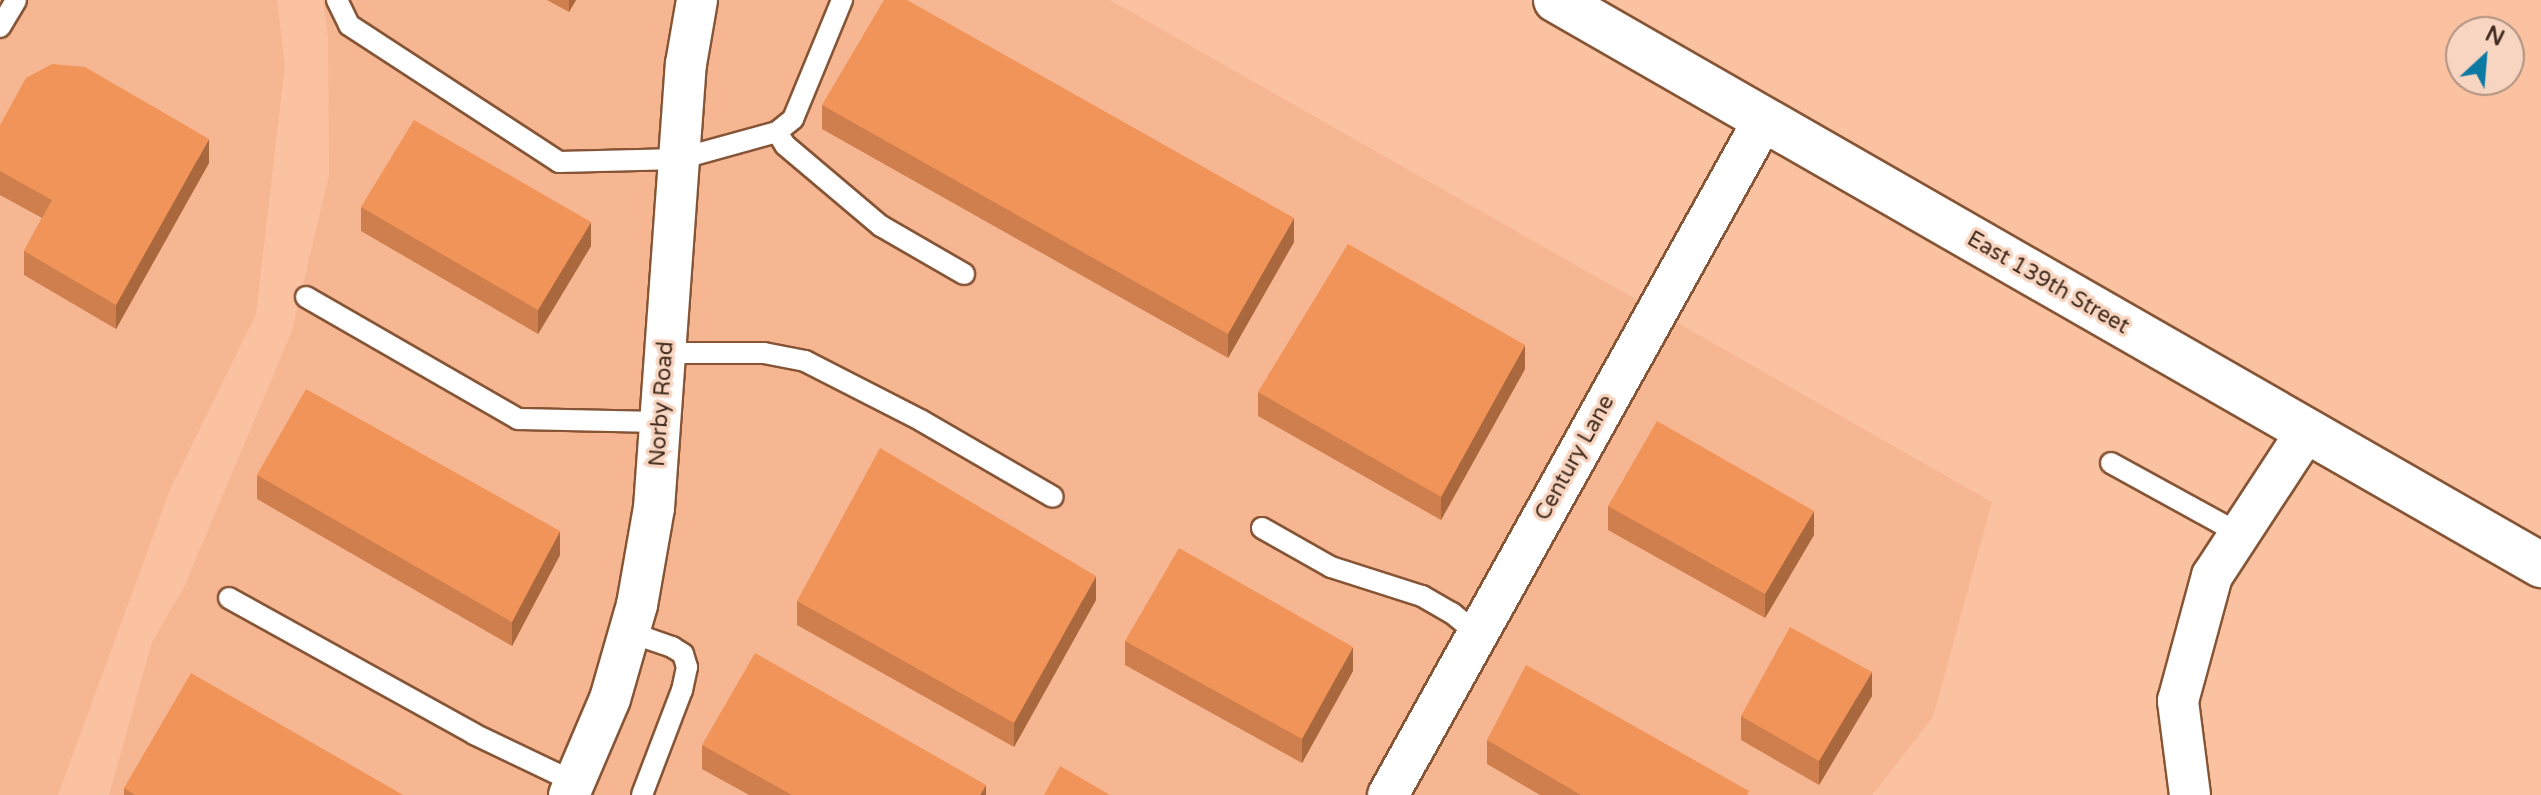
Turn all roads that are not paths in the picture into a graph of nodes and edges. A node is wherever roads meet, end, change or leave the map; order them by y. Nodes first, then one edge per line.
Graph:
1 (16, 0) edge
2 (337, 0) edge
3 (697, 0) edge
4 (842, 0) edge
5 (1556, 0) edge
6 (0, 27) edge
7 (1763, 121) junction
8 (777, 132) junction
9 (679, 159) junction
10 (964, 274) dead end
11 (306, 297) dead end
12 (665, 353) junction
13 (660, 422) junction
14 (2307, 431) junction
15 (2111, 463) dead end
16 (1053, 497) dead end
17 (1262, 528) dead end
18 (2240, 534) junction
19 (2541, 565) edge
20 (229, 598) dead end
21 (1477, 634) junction
22 (627, 639) junction
23 (572, 788) edge
24 (642, 795) edge
25 (1388, 795) edge
26 (2190, 795) edge

1 - 6 lane
2 - 9 lane
3 - 9 street, Norby Road
4 - 8 lane
5 - 7 street, East 139th Street
7 - 14 street, East 139th Street
7 - 21 street, Century Lane
8 - 9 lane
8 - 10 lane
9 - 12 street, Norby Road
11 - 13 lane
12 - 13 street, Norby Road
12 - 16 lane
13 - 22 street, Norby Road
14 - 18 street
14 - 19 street, East 139th Street
15 - 18 lane
17 - 21 lane
18 - 26 street
20 - 23 lane
21 - 25 street, Century Lane
22 - 23 street, Norby Road
22 - 24 lane

